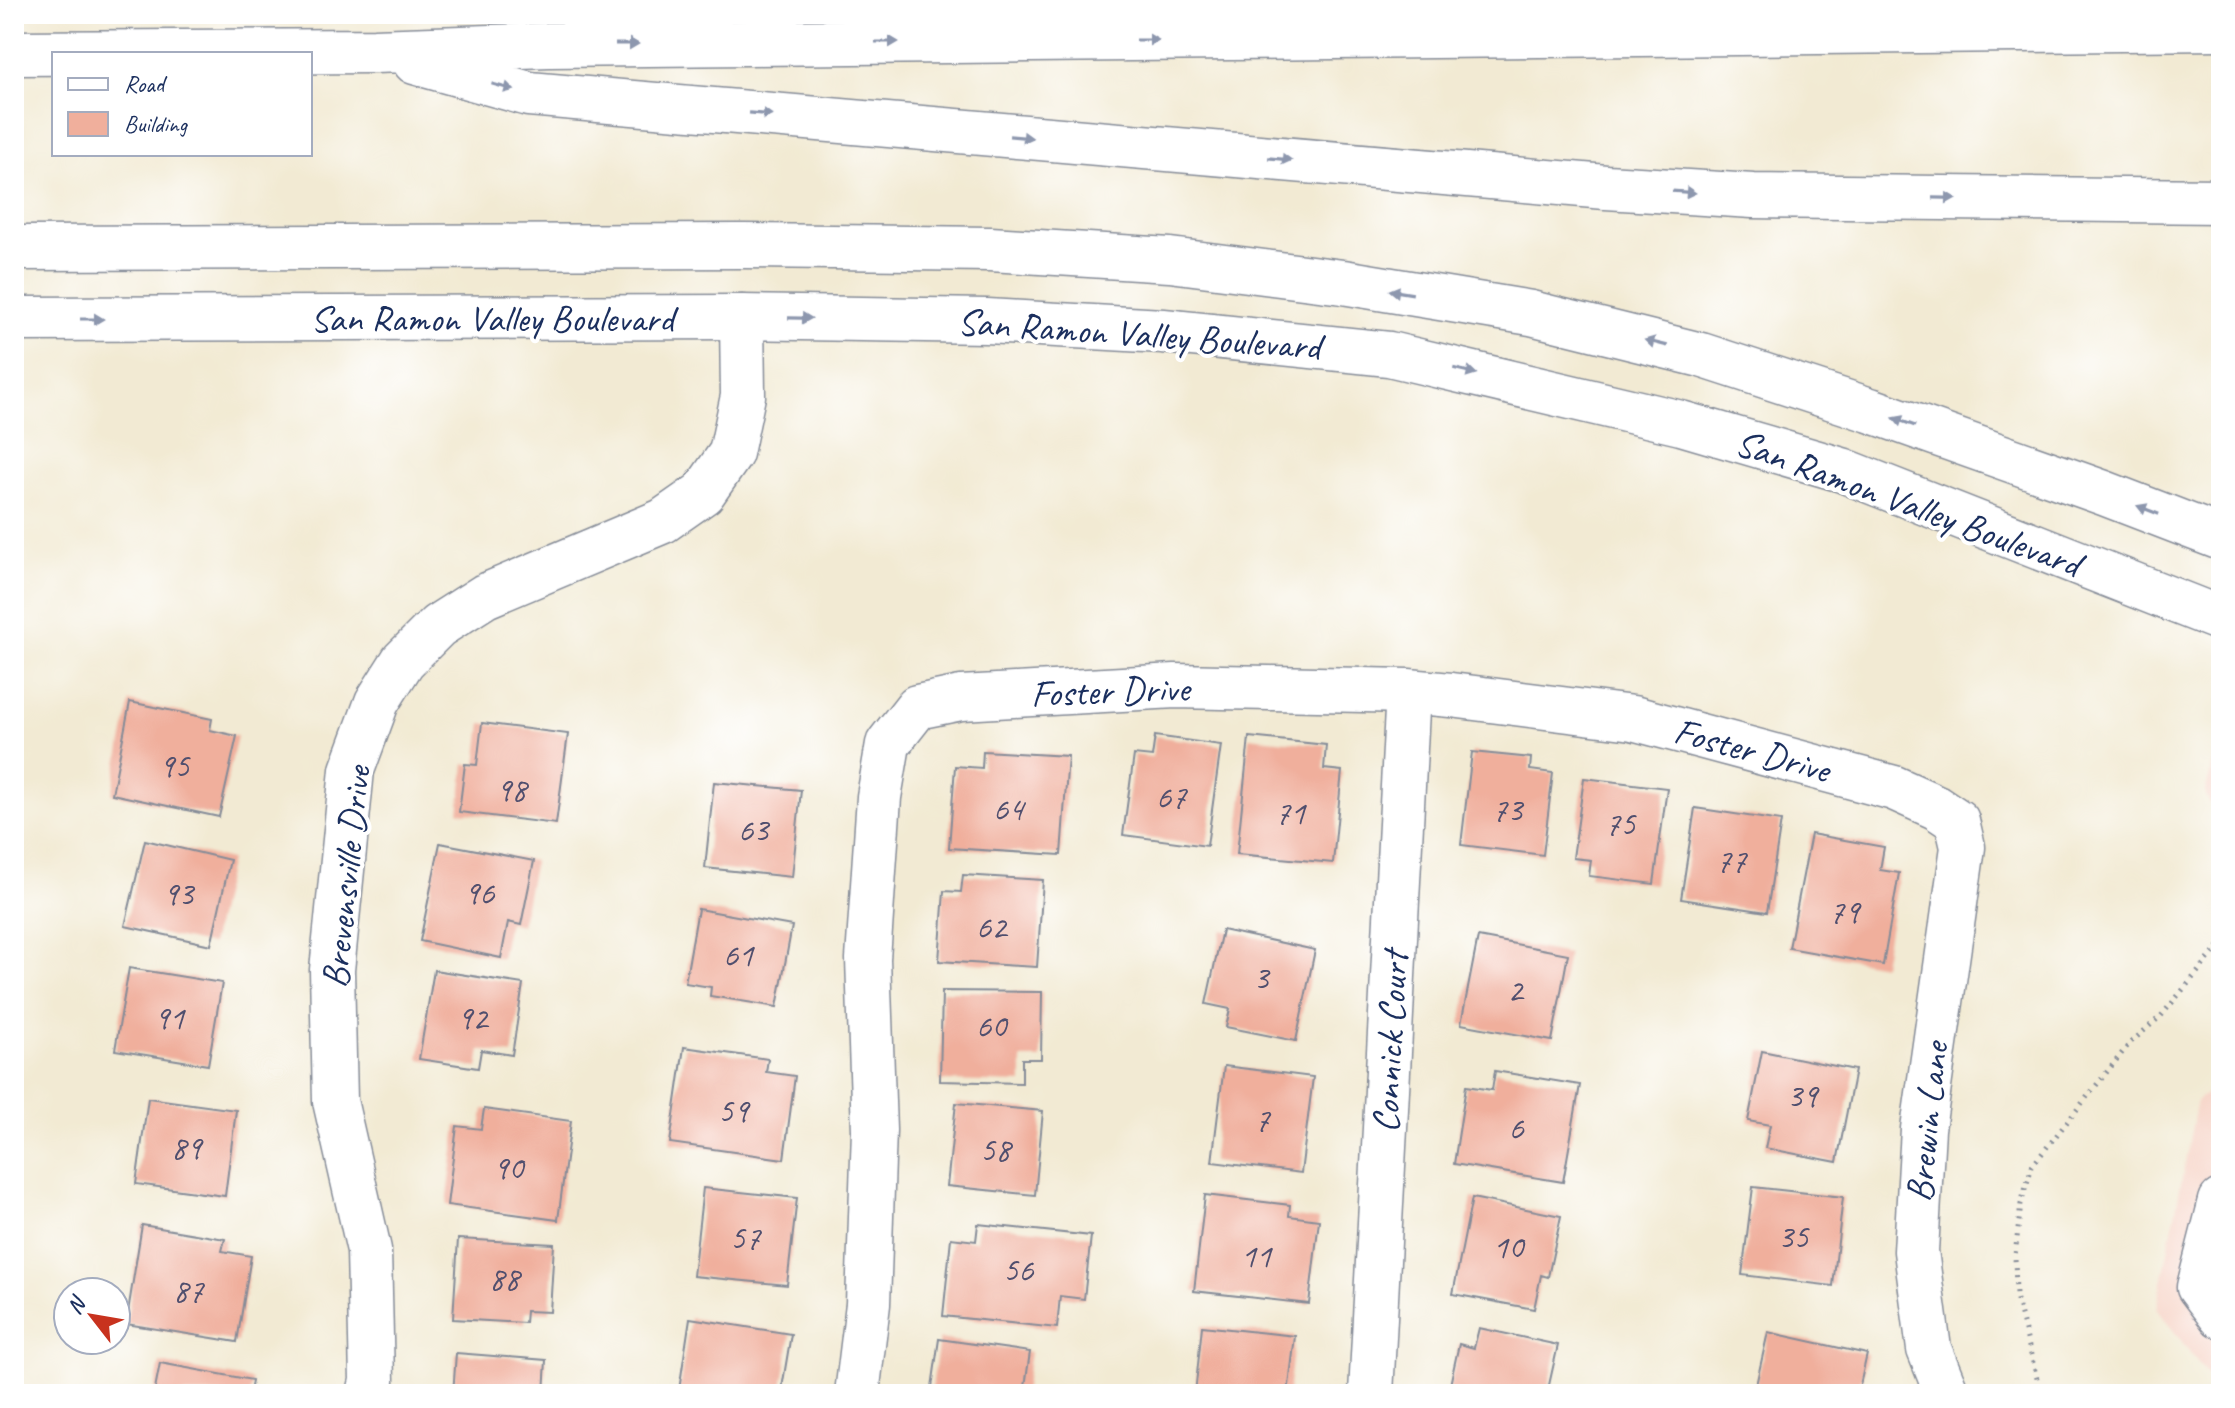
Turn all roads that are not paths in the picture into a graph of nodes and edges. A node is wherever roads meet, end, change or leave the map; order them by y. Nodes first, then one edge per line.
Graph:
1 (2221, 28) edge
2 (374, 51) junction
3 (194, 52) edge
4 (14, 53) edge
5 (52, 53) edge
6 (2221, 201) edge
7 (14, 248) edge
8 (742, 317) junction
9 (14, 319) edge
10 (2221, 538) edge
11 (2221, 619) edge
12 (1408, 691) junction
13 (1963, 847) joint
14 (2221, 1201) edge
15 (2221, 1316) edge
16 (369, 1394) edge
17 (857, 1394) edge
18 (1371, 1394) edge
19 (1947, 1394) edge

2 -> 1 main road
2 - 3 main road
2 -> 6 main road
4 - 5 main road
10 -> 7 main road, San Ramon Valley Boulevard
9 -> 8 main road, San Ramon Valley Boulevard
8 -> 11 main road, San Ramon Valley Boulevard
8 - 16 main road, Brevensville Drive
12 - 13 main road, Foster Drive
12 - 17 main road, Foster Drive
12 - 18 main road, Connick Court
13 - 19 main road, Brewin Lane
14 - 15 main road

